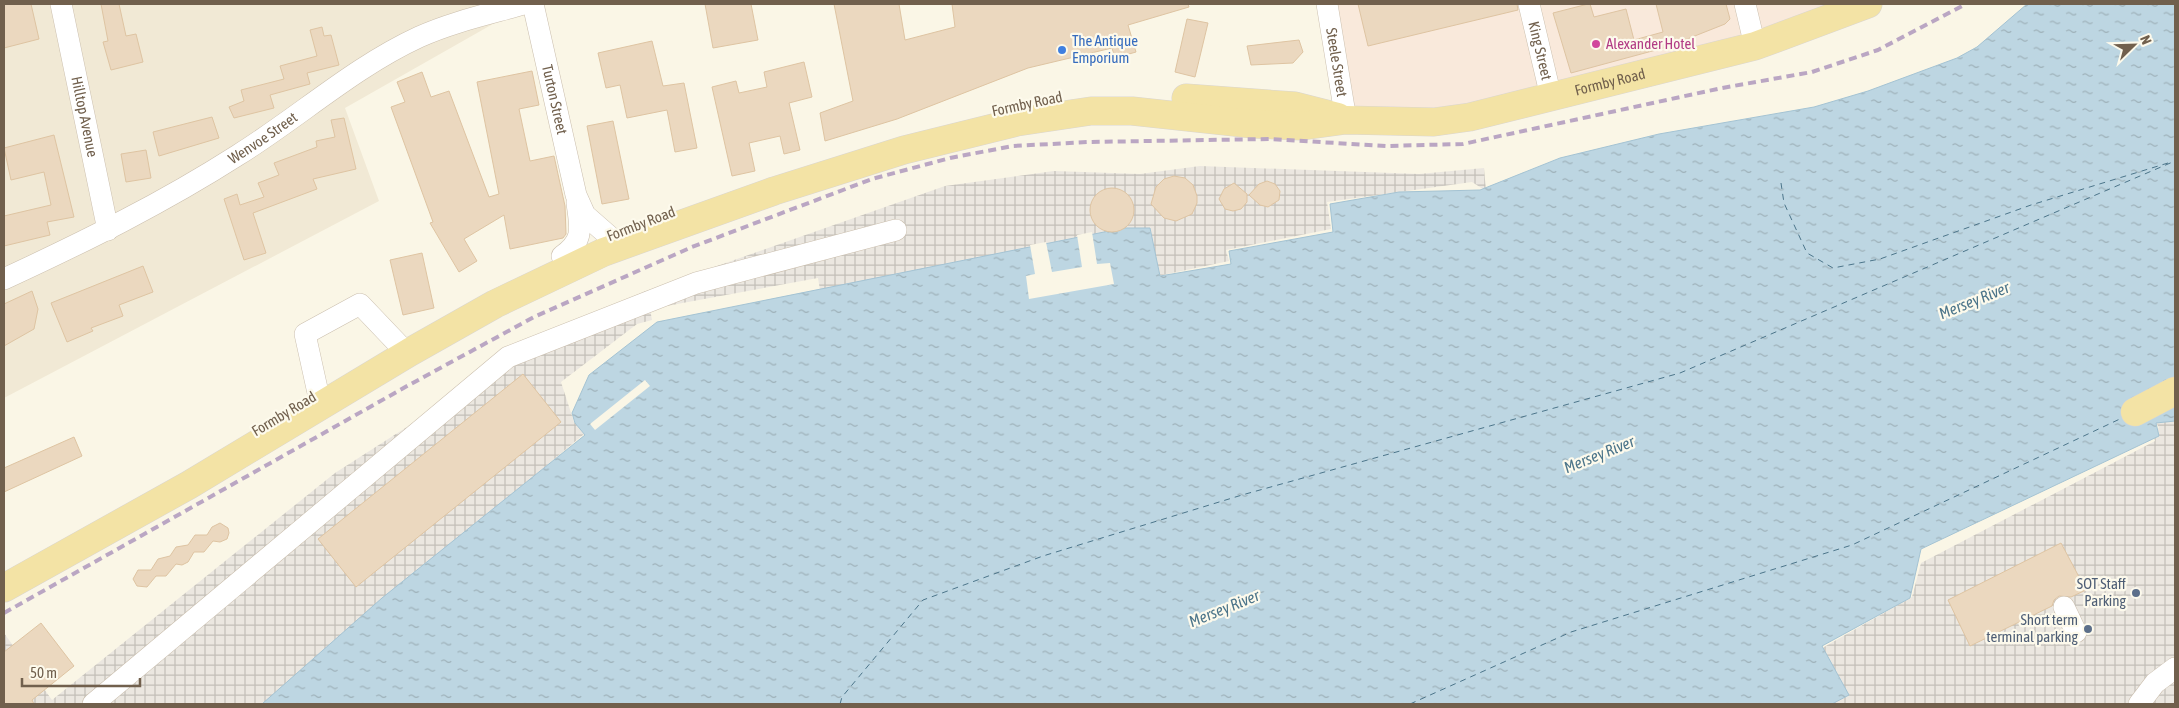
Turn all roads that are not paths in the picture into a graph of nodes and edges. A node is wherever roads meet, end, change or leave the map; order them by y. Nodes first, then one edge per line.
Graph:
1 (61, 4) edge
2 (524, 4) edge
3 (533, 4) edge
4 (1326, 4) edge
5 (1528, 4) edge
6 (1745, 4) edge
7 (1868, 4) edge
8 (1755, 46) junction
9 (1551, 97) junction
10 (1346, 120) junction
11 (576, 195) junction
12 (108, 230) junction
13 (896, 230) dead end
14 (609, 236) junction
15 (562, 256) junction
16 (4, 279) edge
17 (400, 346) junction
18 (318, 393) junction
19 (4, 571) edge
20 (4, 588) edge
21 (2064, 608) dead end
22 (2076, 632) dead end
23 (2175, 668) edge
24 (92, 704) edge
25 (2139, 704) edge

1 - 12 street, Hilltop Avenue
2 - 12 street, Wenvoe Street
3 - 11 street, Turton Street
4 - 10 street, Steele Street
5 - 9 street, King Street
6 - 8 street
7 - 8 main road, Formby Road
8 - 9 main road, Formby Road
9 - 10 main road, Formby Road
10 - 14 main road, Formby Road
10 - 20 main road, Formby Road
11 - 14 street, Turton Street
11 - 15 street, Turton Street
12 - 16 street, Wenvoe Street
13 - 24 street
14 - 15 main road, Formby Road
15 - 17 main road, Formby Road
17 - 18 main road, Formby Road
17 - 18 street
18 - 19 main road, Formby Road
21 - 22 street
23 - 25 street

